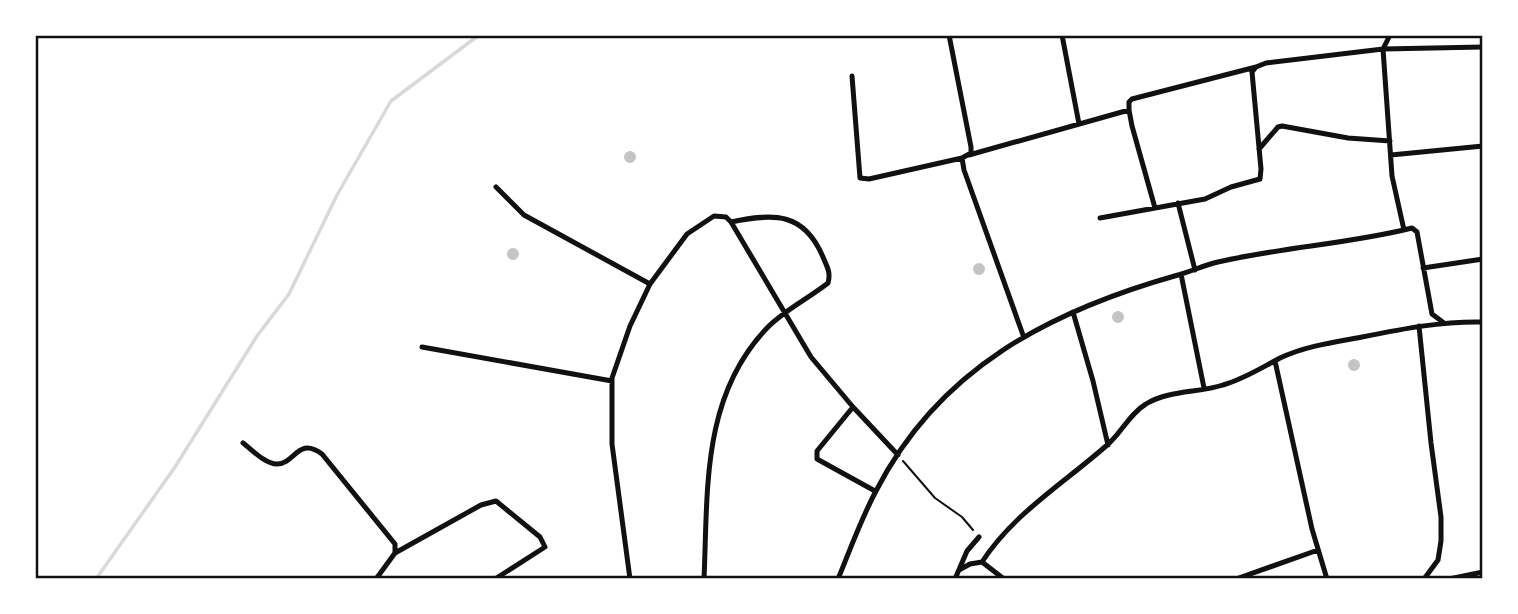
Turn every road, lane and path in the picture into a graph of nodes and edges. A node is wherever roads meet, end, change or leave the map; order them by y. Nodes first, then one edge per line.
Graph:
1 (949, 35) edge
2 (1062, 35) edge
3 (1390, 35) edge
4 (1483, 47) edge
5 (1383, 48) junction
6 (1256, 67) junction
7 (852, 76) dead end
8 (1129, 110) junction
9 (1079, 124) junction
10 (1390, 141) junction
11 (1483, 146) edge
12 (1259, 149) junction
13 (1391, 155) junction
14 (966, 157) junction
15 (496, 187) dead end
16 (1178, 203) junction
17 (1155, 208) junction
18 (1100, 218) dead end
19 (731, 222) junction
20 (1404, 230) junction
21 (1483, 259) edge
22 (1423, 268) junction
23 (1195, 270) junction
24 (1181, 274) junction
25 (650, 284) junction
26 (1073, 312) junction
27 (785, 313) junction
28 (1483, 322) edge
29 (1444, 323) junction
30 (1419, 326) junction
31 (1023, 335) junction
32 (422, 347) dead end
33 (1275, 361) junction
34 (612, 381) junction
35 (1204, 388) junction
36 (853, 407) junction
37 (243, 443) dead end
38 (1108, 445) junction
39 (898, 455) junction
40 (875, 492) junction
41 (979, 537) joint
42 (1318, 550) junction
43 (395, 553) junction
44 (982, 562) junction
45 (959, 570) junction
46 (1481, 575) edge
47 (376, 579) edge
48 (495, 579) edge
49 (630, 579) edge
50 (704, 579) edge
51 (838, 579) edge
52 (955, 579) edge
53 (1004, 579) edge
54 (1236, 579) edge
55 (1327, 579) edge
56 (1424, 579) edge
57 (1449, 579) edge

1 - 14 street
2 - 9 street
3 - 5 street
4 - 5 street
5 - 6 street
5 - 10 street
6 - 8 street
6 - 12 street
7 - 14 street
8 - 9 street
8 - 17 street
9 - 14 street
10 - 12 street
10 - 13 street
11 - 13 street
12 - 16 street
13 - 20 street
14 - 31 street
15 - 25 street
16 - 17 street
16 - 23 street
17 - 18 street
19 - 25 street
19 - 27 street
19 - 27 street
20 - 22 street
20 - 23 street
21 - 22 street
22 - 29 street
23 - 24 street
24 - 26 street
24 - 35 street
25 - 34 street
26 - 31 street
26 - 38 street
27 - 36 street
27 - 50 street
28 - 29 street
29 - 30 street
30 - 33 street
30 - 56 street
31 - 39 street
32 - 34 street
33 - 35 street
33 - 42 street
34 - 49 street
35 - 38 street
36 - 39 street
36 - 40 street
37 - 43 street
38 - 44 street
39 - 40 street
39 - 41 path
40 - 51 street
41 - 45 street
42 - 54 street
42 - 55 street
43 - 47 street
43 - 48 street
44 - 45 street
44 - 53 street
45 - 52 street
46 - 57 street

